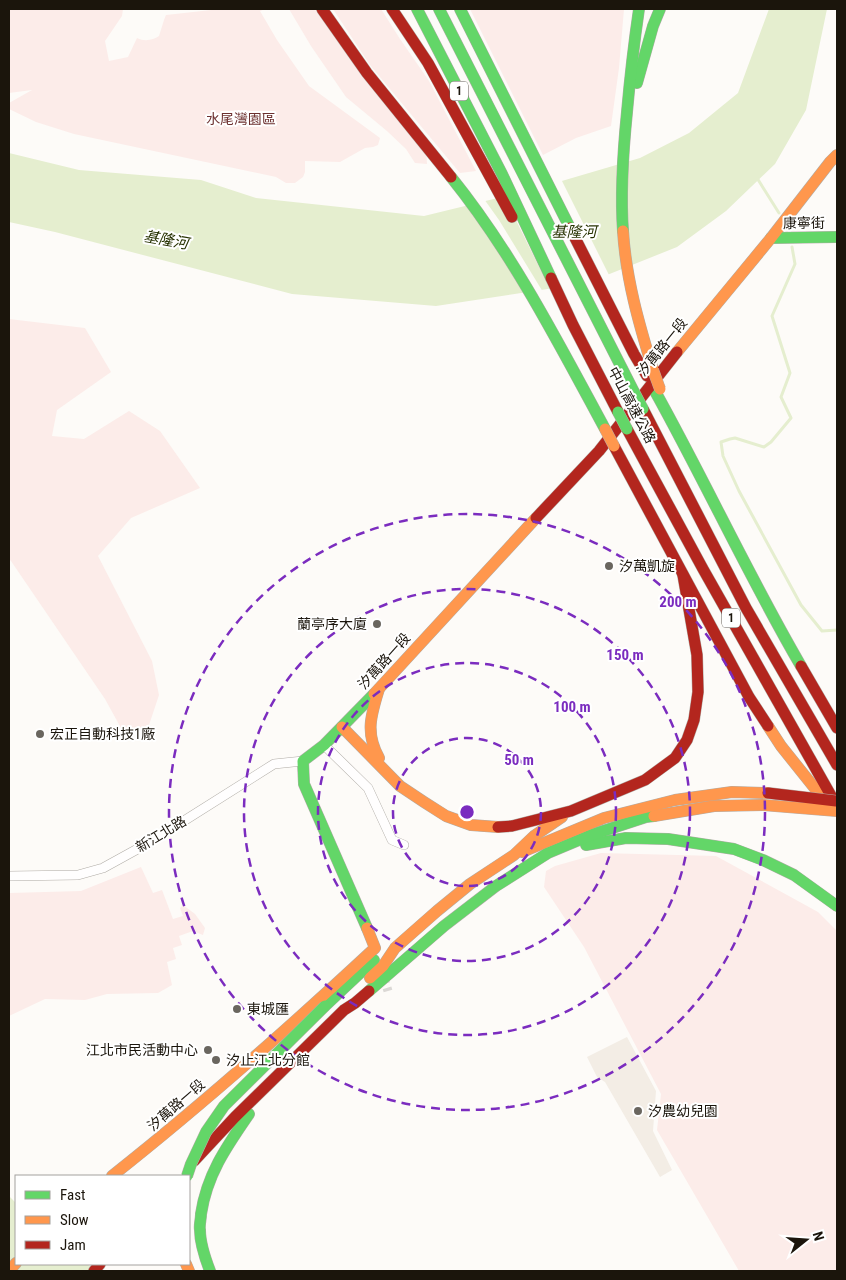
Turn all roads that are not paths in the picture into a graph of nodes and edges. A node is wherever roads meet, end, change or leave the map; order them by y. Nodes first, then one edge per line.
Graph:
1 (322, 9) edge
2 (392, 9) edge
3 (417, 9) edge
4 (439, 9) edge
5 (460, 9) edge
6 (639, 9) edge
7 (660, 9) edge
8 (626, 125) junction
9 (837, 155) edge
10 (771, 238) junction
11 (837, 238) edge
12 (573, 326) junction
13 (650, 373) junction
14 (683, 574) junction
15 (379, 689) junction
16 (342, 727) junction
17 (837, 728) edge
18 (324, 746) junction
19 (303, 761) junction
20 (837, 765) edge
21 (388, 772) junction
22 (837, 802) edge
23 (837, 806) edge
24 (571, 811) junction
25 (837, 811) edge
26 (837, 817) edge
27 (404, 845) dead end
28 (514, 855) junction
29 (526, 868) junction
30 (9, 876) edge
31 (837, 906) edge
32 (395, 948) junction
33 (344, 1010) junction
34 (270, 1084) junction
35 (113, 1175) edge
36 (181, 1175) edge
37 (187, 1175) edge
38 (210, 1271) edge

1 - 14 main road, bridge
2 - 12 main road
3 - 12 main road, 中山高速公路 / 1
4 - 20 main road, 中山高速公路 / 1, bridge
5 - 13 main road
6 - 8 main road
7 - 8 main road
8 - 13 main road
9 - 10 main road, 汐萬路一段
10 - 11 main road, 康寧街
10 - 15 main road, 汐萬路一段
12 - 23 main road, 中山高速公路 / 1, bridge
13 - 17 main road, bridge
14 - 24 main road
14 - 26 main road
15 - 16 main road, 汐萬路一段
15 - 21 main road
16 - 18 main road, 汐萬路一段
16 - 21 main road
18 - 19 main road, 汐萬路一段
18 - 27 street
19 - 30 street, 新江北路
19 - 35 main road, 汐萬路一段
21 - 24 main road
22 - 28 main road, bridge
24 - 28 main road
25 - 29 main road, bridge
28 - 32 main road
29 - 31 main road
29 - 33 main road
32 - 33 main road
32 - 37 main road, bridge
33 - 34 main road
34 - 36 main road
34 - 38 main road

